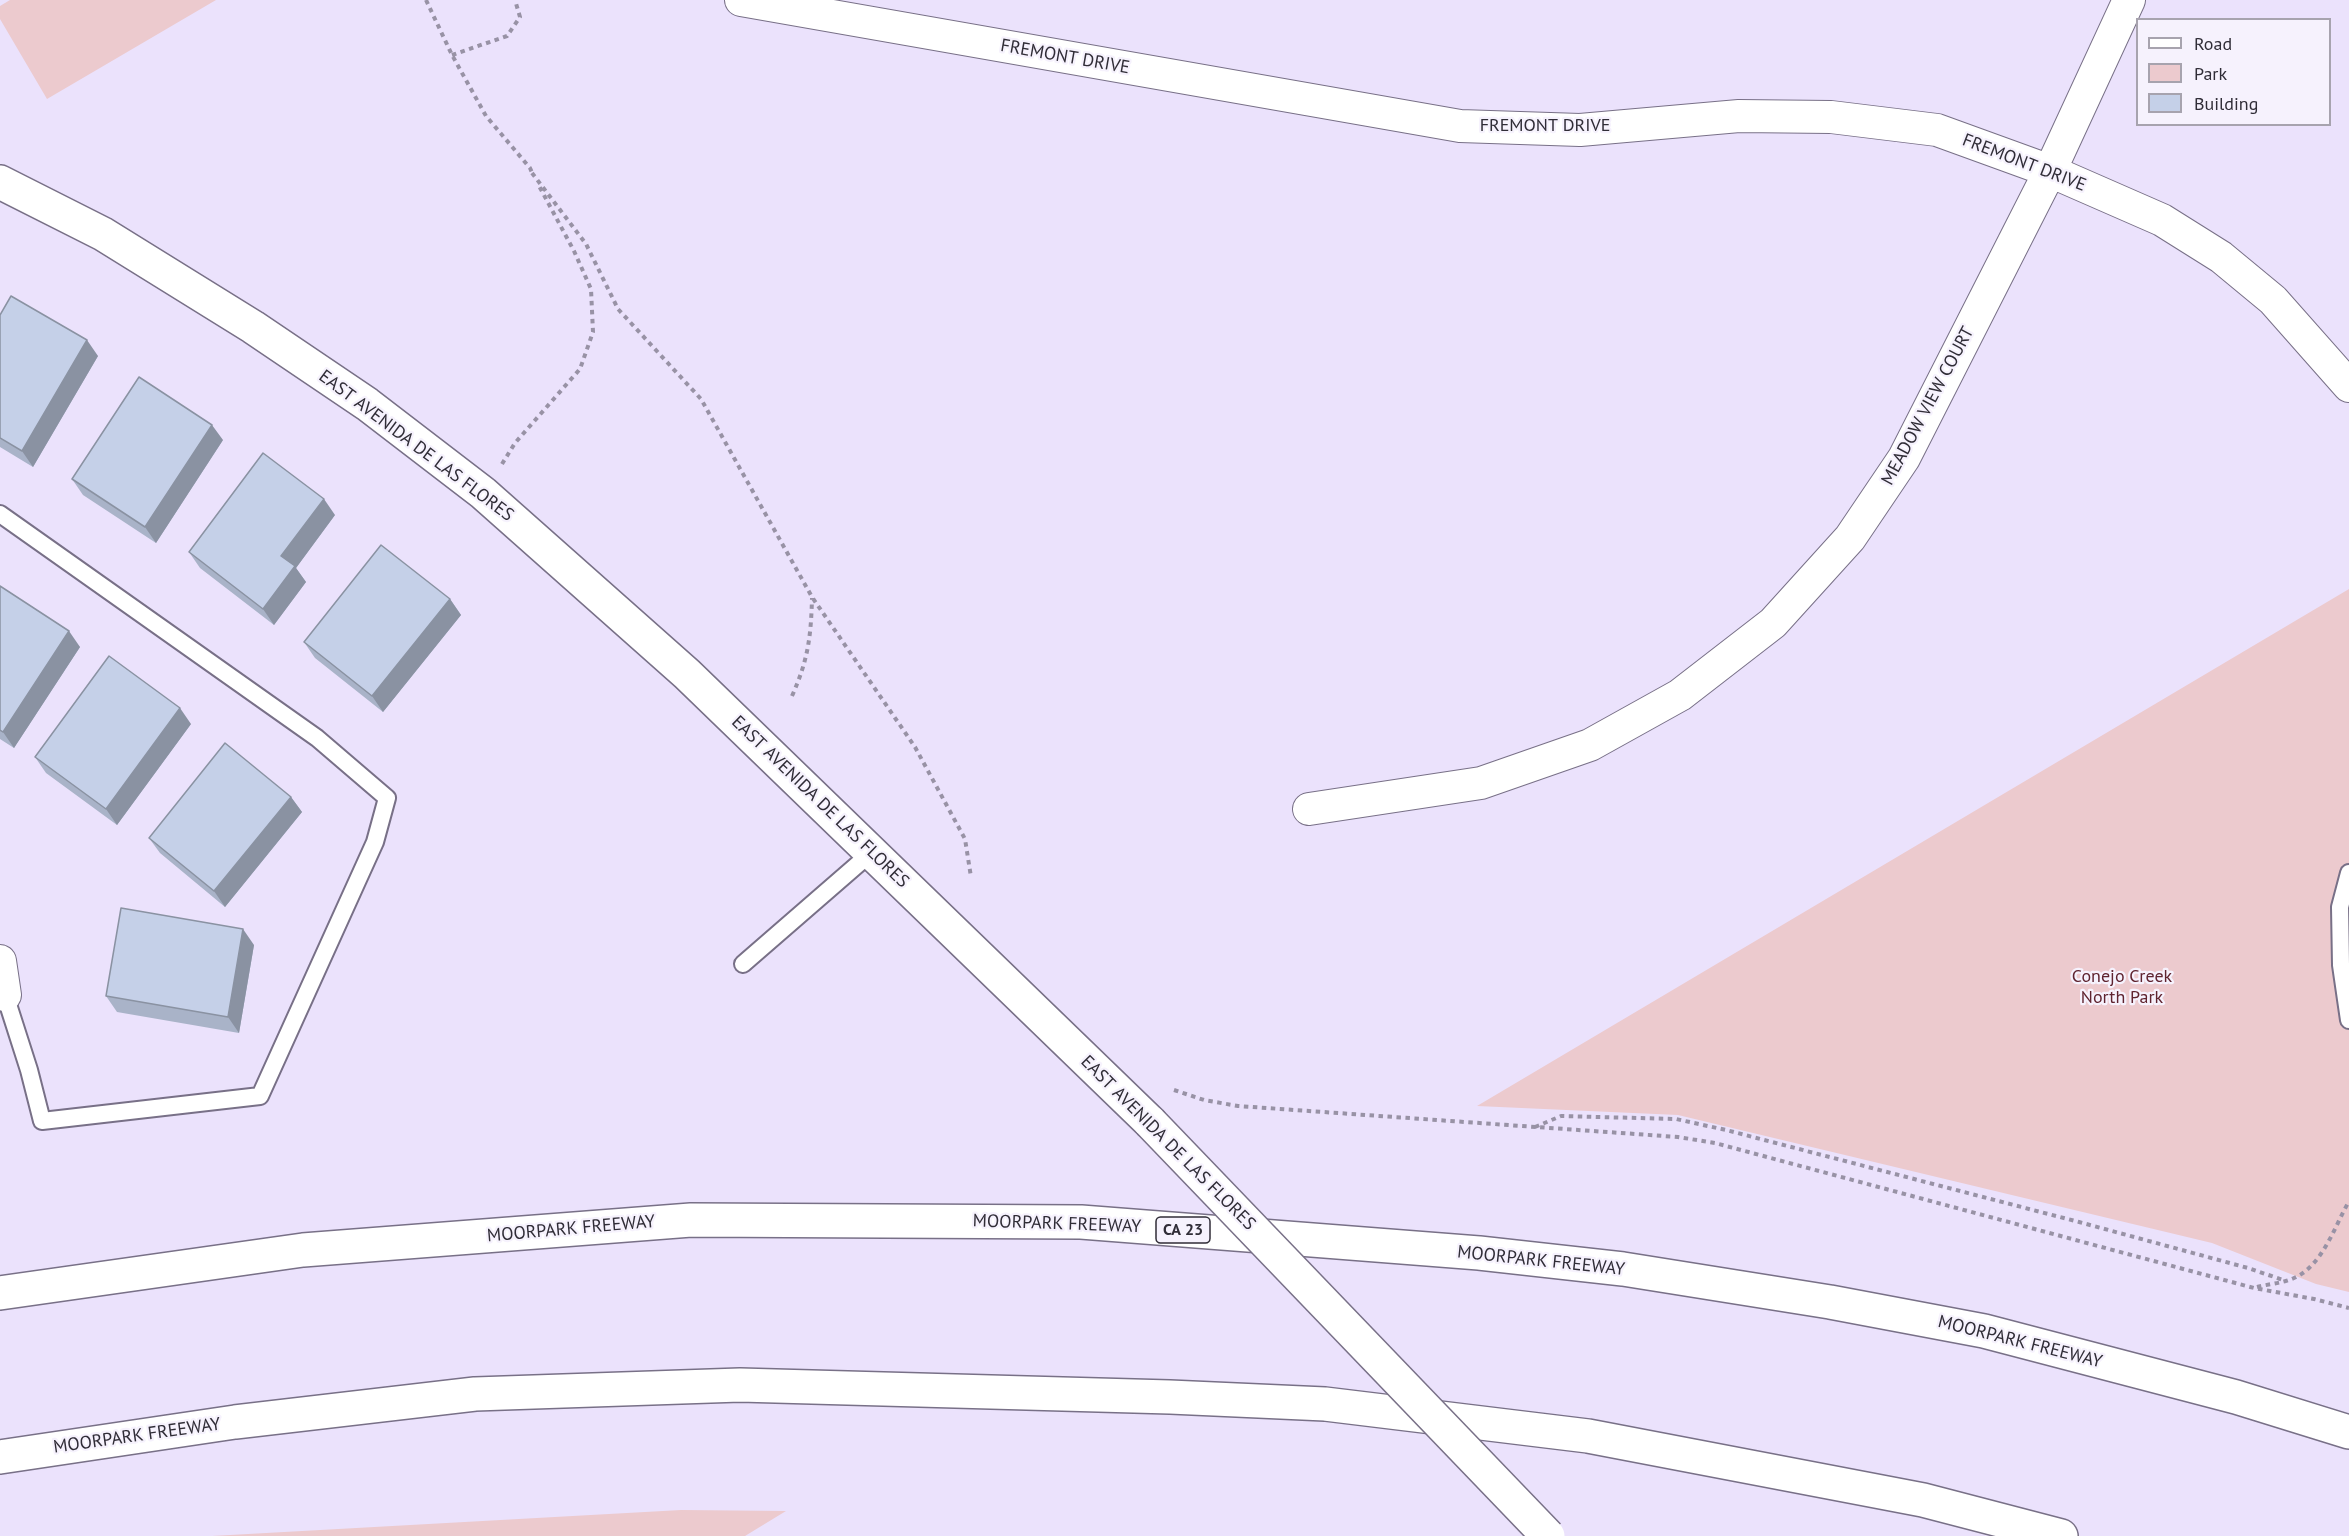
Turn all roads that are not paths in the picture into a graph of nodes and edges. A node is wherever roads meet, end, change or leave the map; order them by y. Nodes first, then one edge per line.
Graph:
1 (741, 0) edge
2 (2129, 0) edge
3 (2050, 171) junction
4 (0, 182) edge
5 (2349, 386) edge
6 (0, 514) edge
7 (1309, 809) dead end
8 (872, 852) junction
9 (2349, 873) edge
10 (0, 961) edge
11 (743, 964) dead end
12 (4, 995) joint
13 (2349, 1020) edge
14 (0, 1293) edge
15 (2349, 1432) edge
16 (0, 1457) edge
17 (1548, 1536) edge
18 (2061, 1536) edge

1 - 3 street, FREMONT DRIVE
2 - 3 street, MEADOW VIEW COURT
3 - 5 street, FREMONT DRIVE
3 - 7 street, MEADOW VIEW COURT
4 - 8 main road, EAST AVENIDA DE LAS FLORES
6 - 12 lane
8 - 11 lane
8 - 17 main road, EAST AVENIDA DE LAS FLORES, bridge
9 - 13 lane
10 - 12 street
14 - 15 main road, MOORPARK FREEWAY / CA 23
16 - 18 main road, MOORPARK FREEWAY

